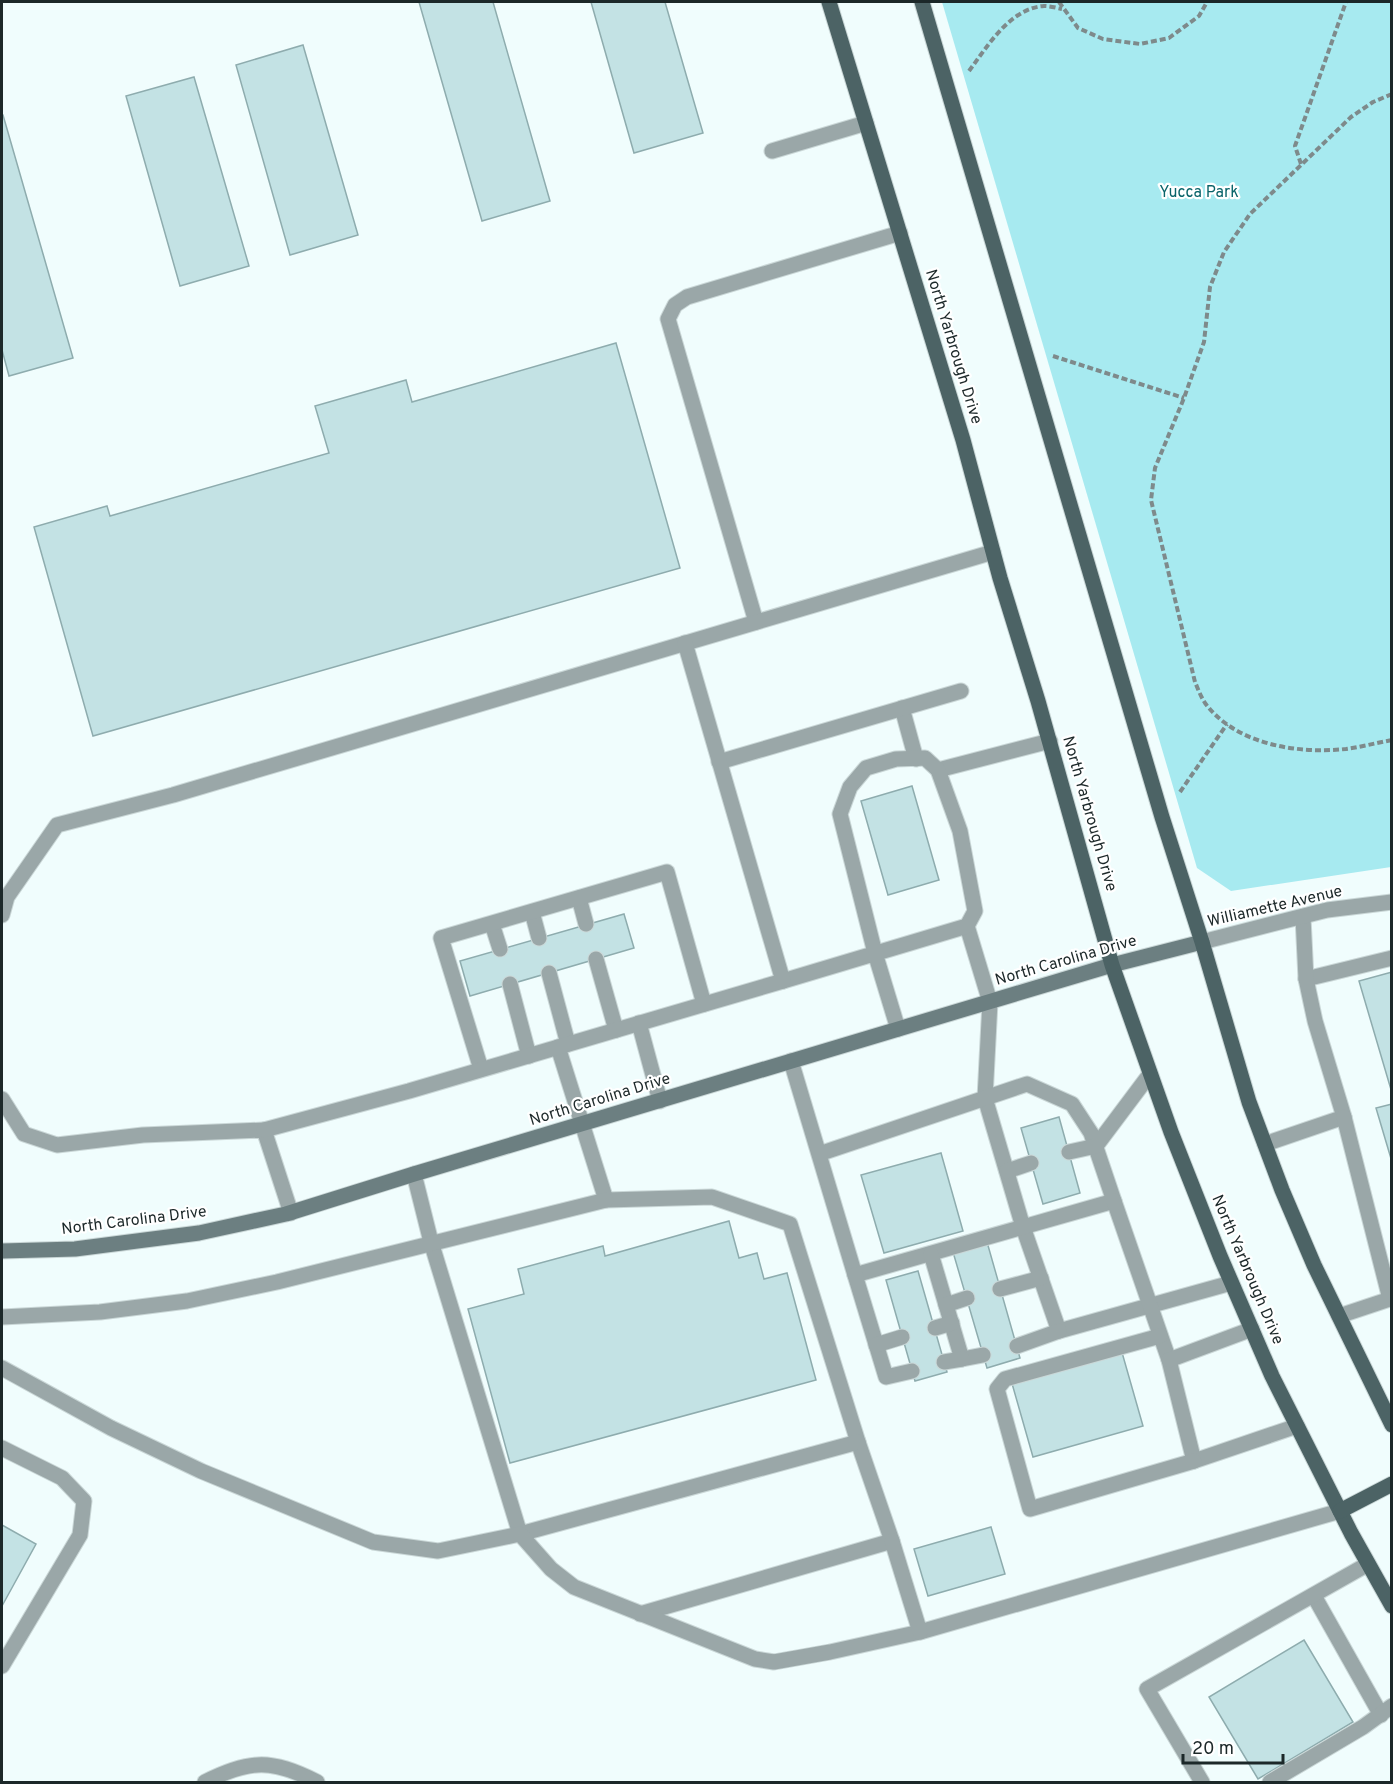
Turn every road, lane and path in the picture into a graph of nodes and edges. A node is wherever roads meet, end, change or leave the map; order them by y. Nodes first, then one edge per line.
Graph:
1 (829, 2) edge
2 (922, 2) edge
3 (1059, 2) edge
4 (1207, 2) edge
5 (1346, 2) edge
6 (1064, 10) junction
7 (1392, 94) edge
8 (950, 96) junction
9 (866, 123) junction
10 (772, 151) dead end
11 (1301, 164) junction
12 (900, 233) junction
13 (1024, 347) junction
14 (1184, 398) junction
15 (993, 552) junction
16 (756, 622) junction
17 (685, 643) junction
18 (961, 691) dead end
19 (902, 708) junction
20 (1227, 723) junction
21 (1392, 740) edge
22 (1050, 741) junction
23 (916, 759) junction
24 (719, 762) junction
25 (938, 770) junction
26 (1162, 817) junction
27 (579, 898) junction
28 (1392, 902) edge
29 (532, 912) junction
30 (2, 915) edge
31 (1303, 917) junction
32 (492, 924) junction
33 (586, 924) dead end
34 (967, 926) junction
35 (539, 938) dead end
36 (1202, 942) junction
37 (500, 949) dead end
38 (874, 953) junction
39 (1392, 958) edge
40 (596, 959) dead end
41 (1112, 965) junction
42 (549, 973) dead end
43 (1306, 980) junction
44 (783, 981) junction
45 (510, 984) dead end
46 (990, 1002) junction
47 (704, 1004) junction
48 (639, 1023) junction
49 (898, 1029) junction
50 (616, 1030) junction
51 (563, 1046) junction
52 (529, 1056) junction
53 (791, 1061) junction
54 (481, 1069) junction
55 (1150, 1074) junction
56 (985, 1098) junction
57 (2, 1099) edge
58 (660, 1101) junction
59 (1344, 1117) junction
60 (581, 1124) junction
61 (264, 1130) junction
62 (1265, 1144) junction
63 (1096, 1146) junction
64 (1069, 1152) dead end
65 (819, 1154) junction
66 (1031, 1163) dead end
67 (1007, 1171) junction
68 (414, 1174) junction
69 (606, 1200) junction
70 (1114, 1200) junction
71 (291, 1213) junction
72 (1023, 1227) junction
73 (431, 1242) junction
74 (2, 1251) edge
75 (931, 1254) junction
76 (855, 1275) junction
77 (1041, 1278) junction
78 (1232, 1283) junction
79 (1000, 1289) dead end
80 (967, 1298) dead end
81 (946, 1305) junction
82 (1150, 1307) junction
83 (1339, 1316) junction
84 (2, 1317) edge
85 (952, 1323) junction
86 (935, 1328) dead end
87 (1252, 1329) junction
88 (1059, 1331) junction
89 (1160, 1336) junction
90 (902, 1337) dead end
91 (876, 1345) junction
92 (1017, 1346) dead end
93 (983, 1355) dead end
94 (962, 1359) junction
95 (1169, 1360) junction
96 (944, 1362) dead end
97 (2, 1368) edge
98 (912, 1371) dead end
99 (1392, 1425) edge
100 (1297, 1426) junction
101 (858, 1442) junction
102 (2, 1448) edge
103 (1194, 1461) junction
104 (1392, 1484) edge
105 (1340, 1511) junction
106 (520, 1534) junction
107 (892, 1541) junction
108 (1368, 1564) junction
109 (1314, 1596) junction
110 (1392, 1606) edge
111 (640, 1614) junction
112 (920, 1632) junction
113 (2, 1666) edge
114 (1386, 1710) edge
115 (205, 1782) edge
116 (317, 1782) edge
117 (1202, 1782) edge
118 (1270, 1782) edge

1 - 9 main road, North Yarbrough Drive
2 - 8 main road
3 - 6 path
4 - 6 path
5 - 11 path
6 - 8 path
7 - 11 path
8 - 13 main road
9 - 10 street
9 - 12 main road, North Yarbrough Drive
11 - 14 path
12 - 15 main road, North Yarbrough Drive
12 - 16 street
13 - 14 path
13 - 26 main road
14 - 20 path
15 - 16 street
15 - 22 main road, North Yarbrough Drive
16 - 17 street
17 - 24 street
17 - 30 street
18 - 19 street
19 - 23 street
19 - 24 street
20 - 21 path
20 - 26 path
22 - 25 street
22 - 41 main road, North Yarbrough Drive
23 - 25 street
23 - 38 street
24 - 44 street
25 - 34 street
26 - 36 main road
27 - 29 street
27 - 33 street
27 - 47 street
28 - 31 street, Williamette Avenue
29 - 32 street
29 - 35 street
31 - 36 street, Williamette Avenue
31 - 43 street
32 - 37 street
32 - 54 street
34 - 38 street
34 - 46 street
36 - 41 main road, North Carolina Drive
36 - 62 main road
38 - 44 street
38 - 49 street
39 - 43 street
40 - 50 street
41 - 46 main road, North Carolina Drive
41 - 55 main road, North Yarbrough Drive
42 - 51 street
43 - 59 street
44 - 47 street
45 - 52 street
46 - 49 main road, North Carolina Drive
46 - 56 street
47 - 48 street
48 - 50 street
48 - 58 street
49 - 53 main road, North Carolina Drive
50 - 51 street
51 - 52 street
51 - 60 street
52 - 54 street
53 - 58 main road, North Carolina Drive
53 - 65 street
54 - 61 street
55 - 63 street
55 - 78 main road, North Yarbrough Drive
56 - 63 street
56 - 65 street
56 - 67 street
57 - 61 street
58 - 60 main road, North Carolina Drive
59 - 62 street
59 - 83 street
60 - 68 main road, North Carolina Drive
60 - 69 street
61 - 71 street
62 - 83 main road
63 - 64 street
63 - 70 street
65 - 76 street
66 - 67 street
67 - 72 street
68 - 71 main road, North Carolina Drive
68 - 73 street
69 - 73 street
69 - 101 street
70 - 72 street
70 - 82 street
71 - 74 main road, North Carolina Drive
72 - 75 street
72 - 77 street
73 - 84 street
73 - 106 street
75 - 76 street
75 - 81 street
76 - 91 street
77 - 79 street
77 - 88 street
78 - 82 street
78 - 87 main road, North Yarbrough Drive
80 - 81 street
81 - 85 street
82 - 88 street
82 - 89 street
83 - 99 main road
85 - 86 street
85 - 94 street
87 - 95 street
87 - 100 main road, North Yarbrough Drive
88 - 92 street
89 - 95 street
89 - 103 street
90 - 91 street
91 - 98 street
93 - 94 street
94 - 96 street
95 - 103 street
97 - 106 street
100 - 103 street
100 - 105 main road, North Yarbrough Drive
101 - 106 street
101 - 107 street
102 - 113 street
104 - 105 main road
105 - 108 main road, North Yarbrough Drive
105 - 112 street
106 - 111 street
107 - 111 street
107 - 112 street
108 - 109 street
108 - 110 main road, North Yarbrough Drive
109 - 114 street
109 - 117 street
111 - 112 street
114 - 118 street
115 - 116 street

